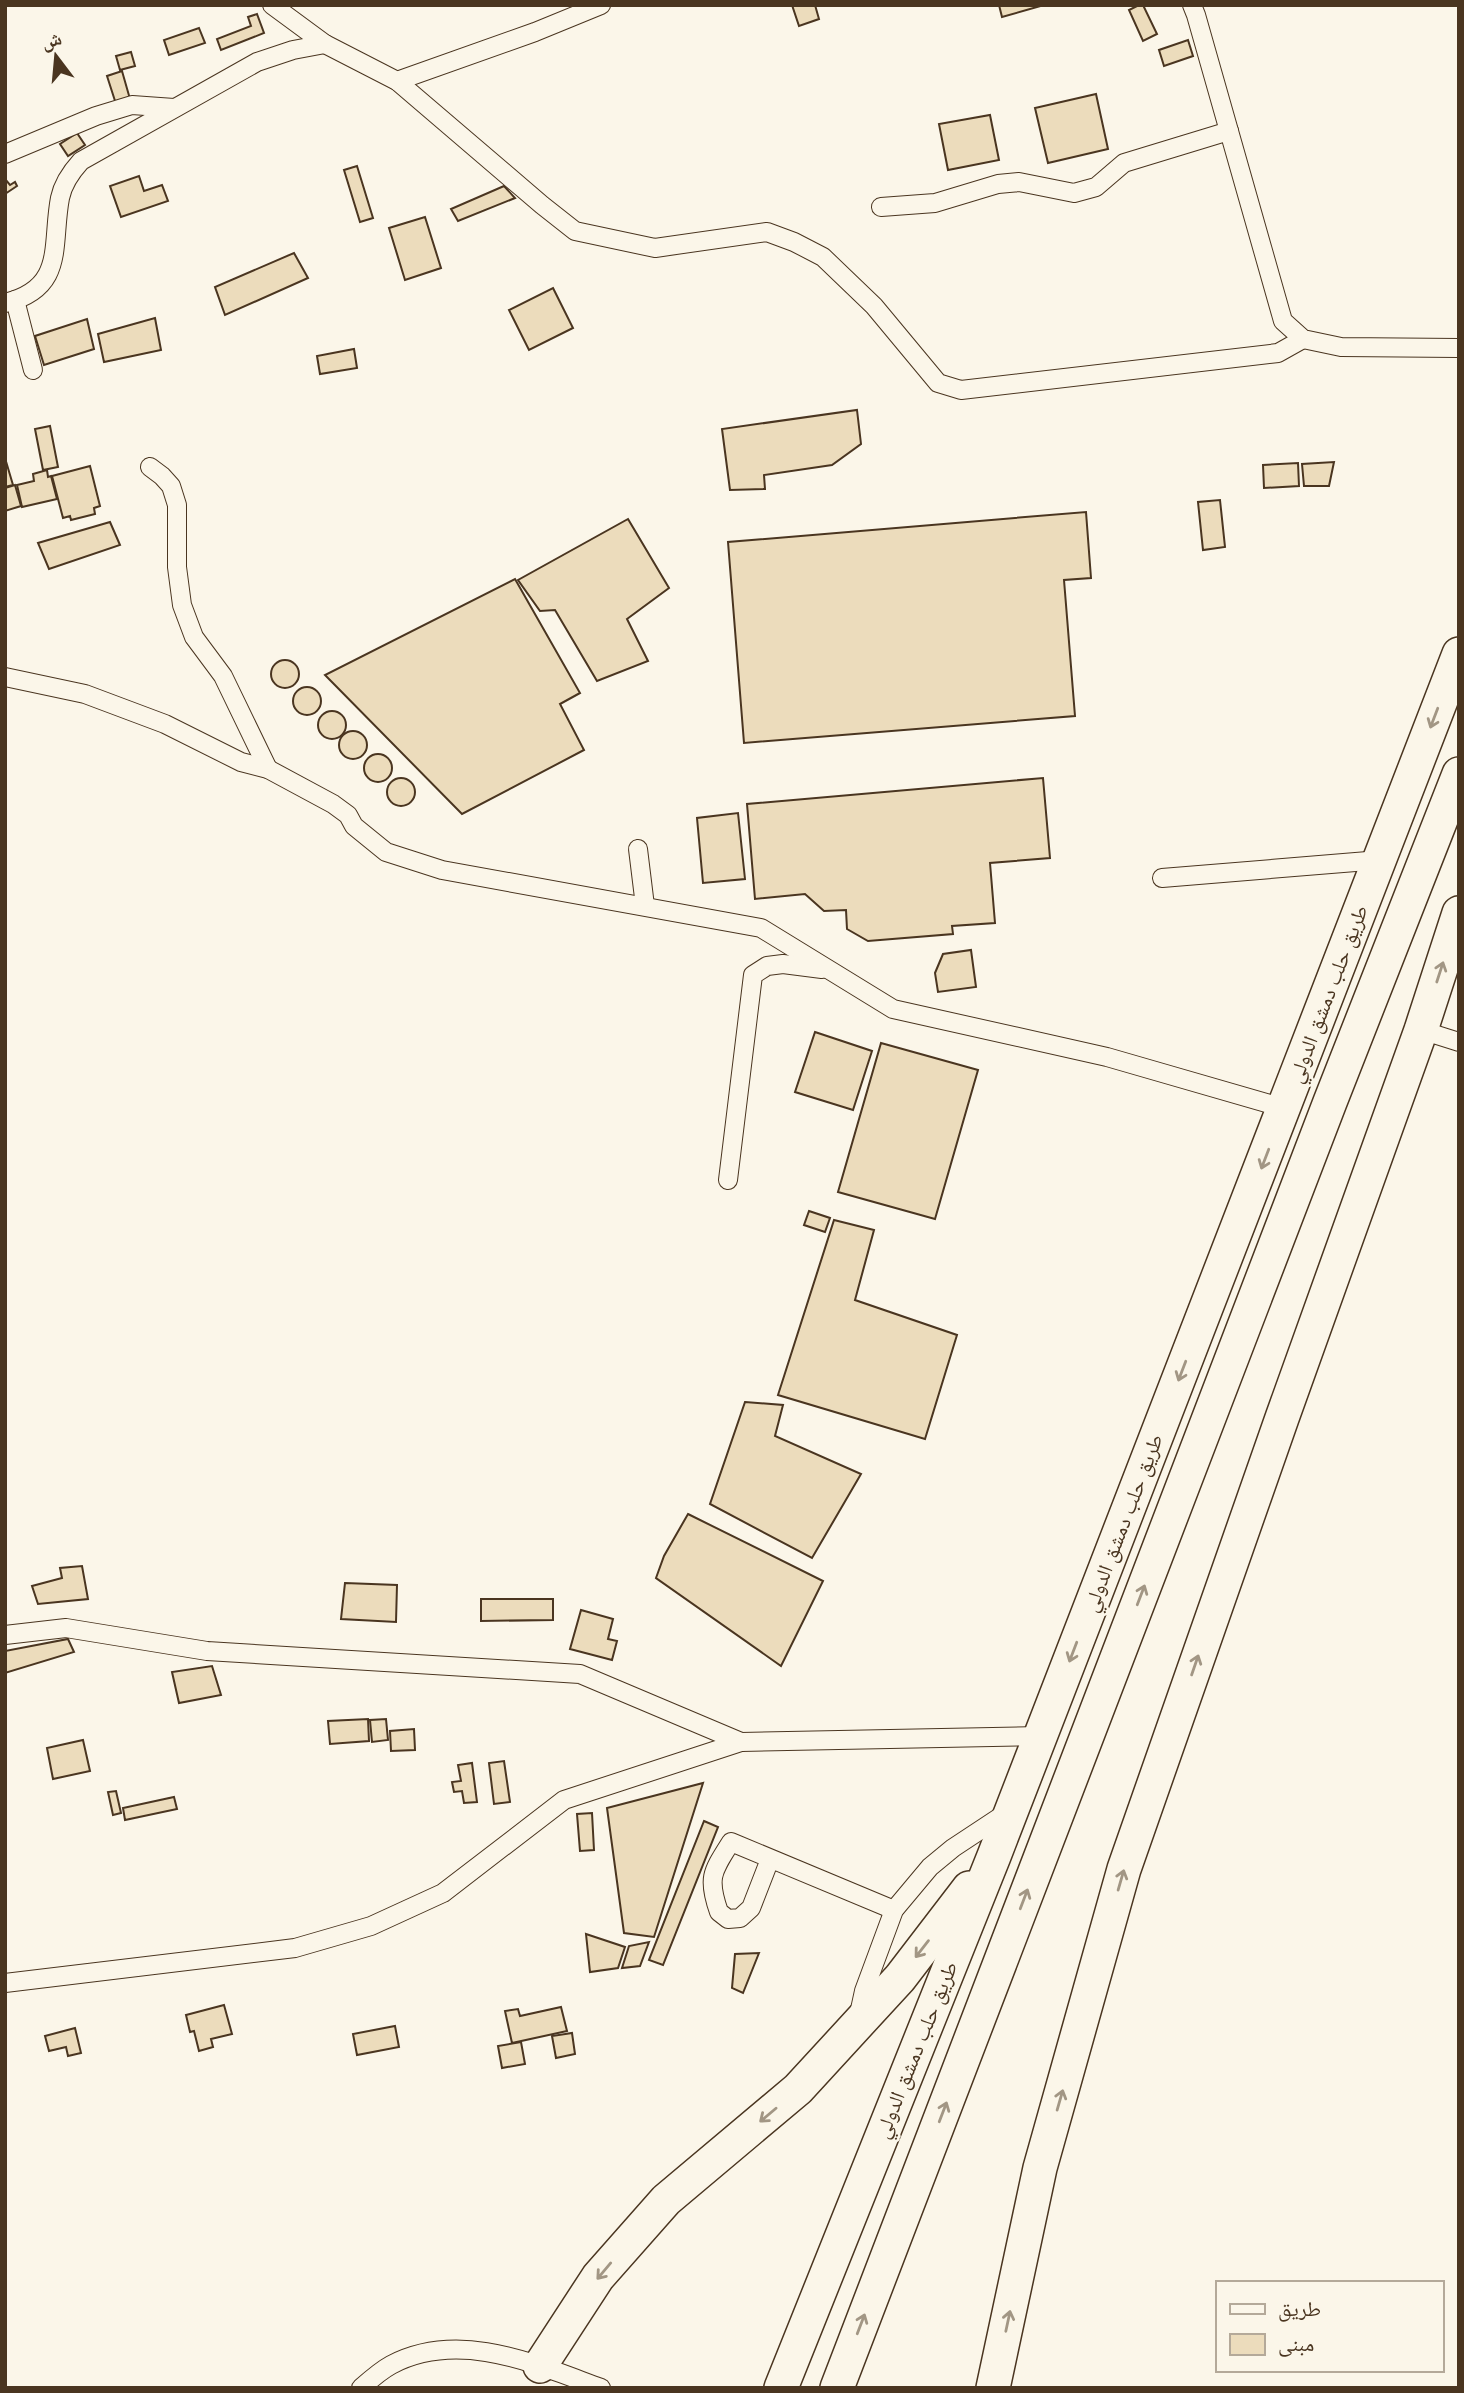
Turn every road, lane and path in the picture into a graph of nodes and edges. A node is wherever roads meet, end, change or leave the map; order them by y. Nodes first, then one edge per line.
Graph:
1 (272, 5) edge
2 (601, 5) edge
3 (1180, 5) edge
4 (1194, 10) edge
5 (326, 44) junction
6 (397, 81) junction
7 (174, 108) junction
8 (1229, 131) junction
9 (5, 154) edge
10 (881, 207) dead end
11 (10, 301) edge
12 (1303, 340) junction
13 (1459, 348) edge
14 (33, 370) dead end
15 (150, 467) dead end
16 (1459, 654) edge
17 (5, 677) edge
18 (268, 769) junction
19 (1459, 774) edge
20 (638, 849) dead end
21 (1380, 860) junction
22 (1162, 878) dead end
23 (645, 906) junction
24 (1459, 913) edge
25 (829, 970) junction
26 (1421, 1030) junction
27 (1459, 1042) edge
28 (1284, 1108) junction
29 (728, 1180) dead end
30 (5, 1634) edge
31 (1040, 1736) junction
32 (741, 1742) junction
33 (1012, 1809) junction
34 (994, 1856) junction
35 (771, 1859) dead end
36 (894, 1910) junction
37 (5, 1983) edge
38 (857, 2025) junction
39 (540, 2365) junction
40 (360, 2388) edge
41 (601, 2388) edge
42 (780, 2388) edge
43 (837, 2388) edge
44 (993, 2388) edge

1 - 5 street
2 - 6 street
3 - 4 street
4 - 8 street
5 - 6 street
5 - 7 street
6 - 12 street
7 - 9 street
7 - 11 street
8 - 10 street
8 - 12 street
11 - 14 street
12 - 13 street
15 - 18 street
16 -> 21 highway, طريق حلب دمشق الدولي
17 - 18 street
18 - 23 street
43 -> 19 highway, طريق حلب دمشق الدولي
20 - 23 street
21 - 22 street
21 - 28 highway, طريق حلب دمشق الدولي
23 - 25 street
26 -> 24 highway
25 - 28 street
25 - 29 street
26 - 27 street
44 -> 26 highway
28 -> 31 highway, طريق حلب دمشق الدولي
30 - 32 street
31 - 32 street
31 - 33 highway, طريق حلب دمشق الدولي
32 - 37 street
33 - 34 highway, طريق حلب دمشق الدولي
33 - 36 street
34 -> 38 highway
34 - 42 highway, طريق حلب دمشق الدولي
35 - 36 street
36 - 38 street
38 -> 39 highway
39 - 40 street
39 - 41 street

